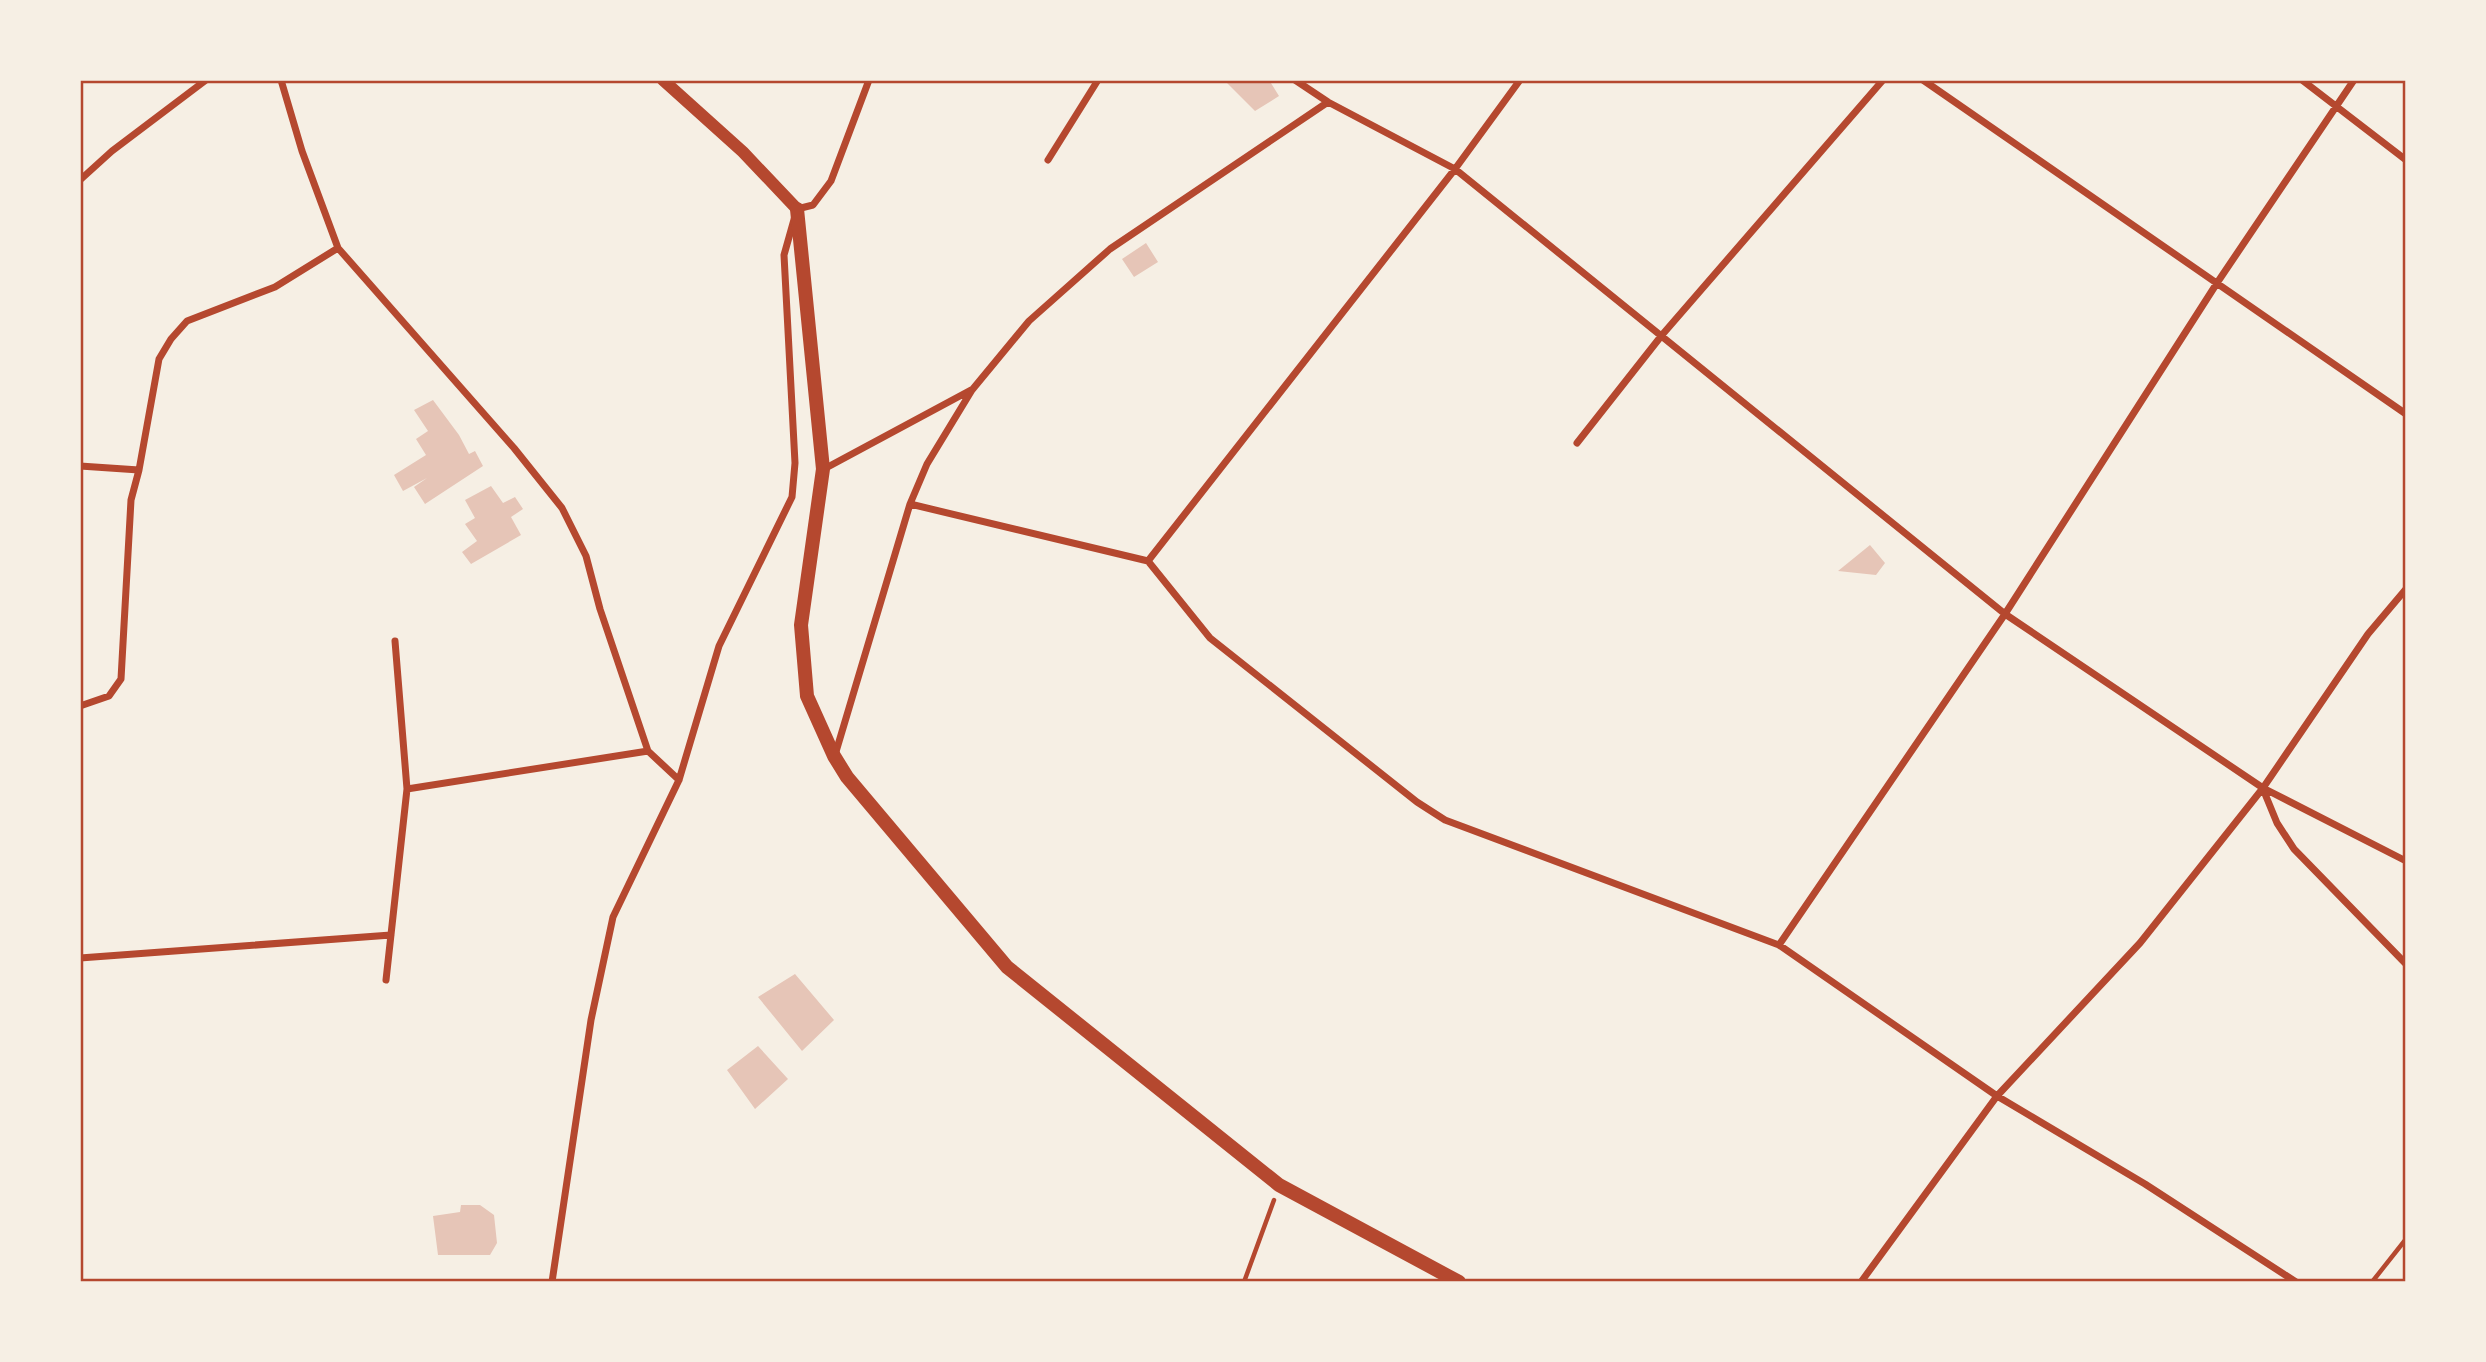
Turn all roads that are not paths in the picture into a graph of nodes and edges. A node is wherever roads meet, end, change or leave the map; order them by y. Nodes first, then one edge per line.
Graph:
1 (206, 80) edge
2 (281, 80) edge
3 (663, 80) edge
4 (869, 80) edge
5 (1098, 80) edge
6 (1295, 80) edge
7 (1520, 80) edge
8 (1883, 80) edge
9 (1923, 80) edge
10 (2302, 80) edge
11 (2354, 80) edge
12 (1328, 102) junction
13 (2336, 107) junction
14 (1048, 160) dead end
15 (2406, 160) edge
16 (1455, 169) junction
17 (80, 180) edge
18 (797, 209) junction
19 (338, 248) junction
20 (2217, 283) junction
21 (1662, 335) junction
22 (972, 390) junction
23 (2406, 414) edge
24 (1577, 443) dead end
25 (80, 466) edge
26 (823, 469) junction
27 (139, 470) junction
28 (910, 504) junction
29 (1147, 561) junction
30 (2406, 589) edge
31 (2005, 614) junction
32 (395, 641) dead end
33 (80, 706) edge
34 (648, 751) junction
35 (834, 756) junction
36 (679, 780) junction
37 (2263, 788) junction
38 (407, 789) junction
39 (2406, 861) edge
40 (391, 935) junction
41 (1779, 945) junction
42 (80, 958) edge
43 (2406, 964) edge
44 (386, 980) dead end
45 (1997, 1096) junction
46 (552, 1282) edge
47 (1459, 1282) edge
48 (1861, 1282) edge
49 (2296, 1282) edge

1 - 17 street
2 - 19 street
3 - 18 street
4 - 18 street
5 - 14 street
6 - 12 street
7 - 16 street
8 - 21 street
9 - 20 street
10 - 13 street
11 - 13 street
12 - 16 street
12 - 22 street
13 - 15 street
13 - 20 street
16 - 21 street
16 - 29 street
18 - 26 main road
18 - 36 street
19 - 27 street
19 - 34 street
20 - 23 street
20 - 31 street
21 - 24 street
21 - 31 street
22 - 26 street
22 - 28 street
25 - 27 street
26 - 35 main road
27 - 33 street
28 - 29 street
28 - 35 street
29 - 41 street
30 - 37 street
31 - 37 street
31 - 41 street
32 - 38 street
34 - 36 street
34 - 38 street
35 - 47 main road
36 - 46 street
37 - 39 street
37 - 43 street
37 - 45 street
38 - 40 street
40 - 42 street
40 - 44 street
41 - 45 street
45 - 48 street
45 - 49 street

